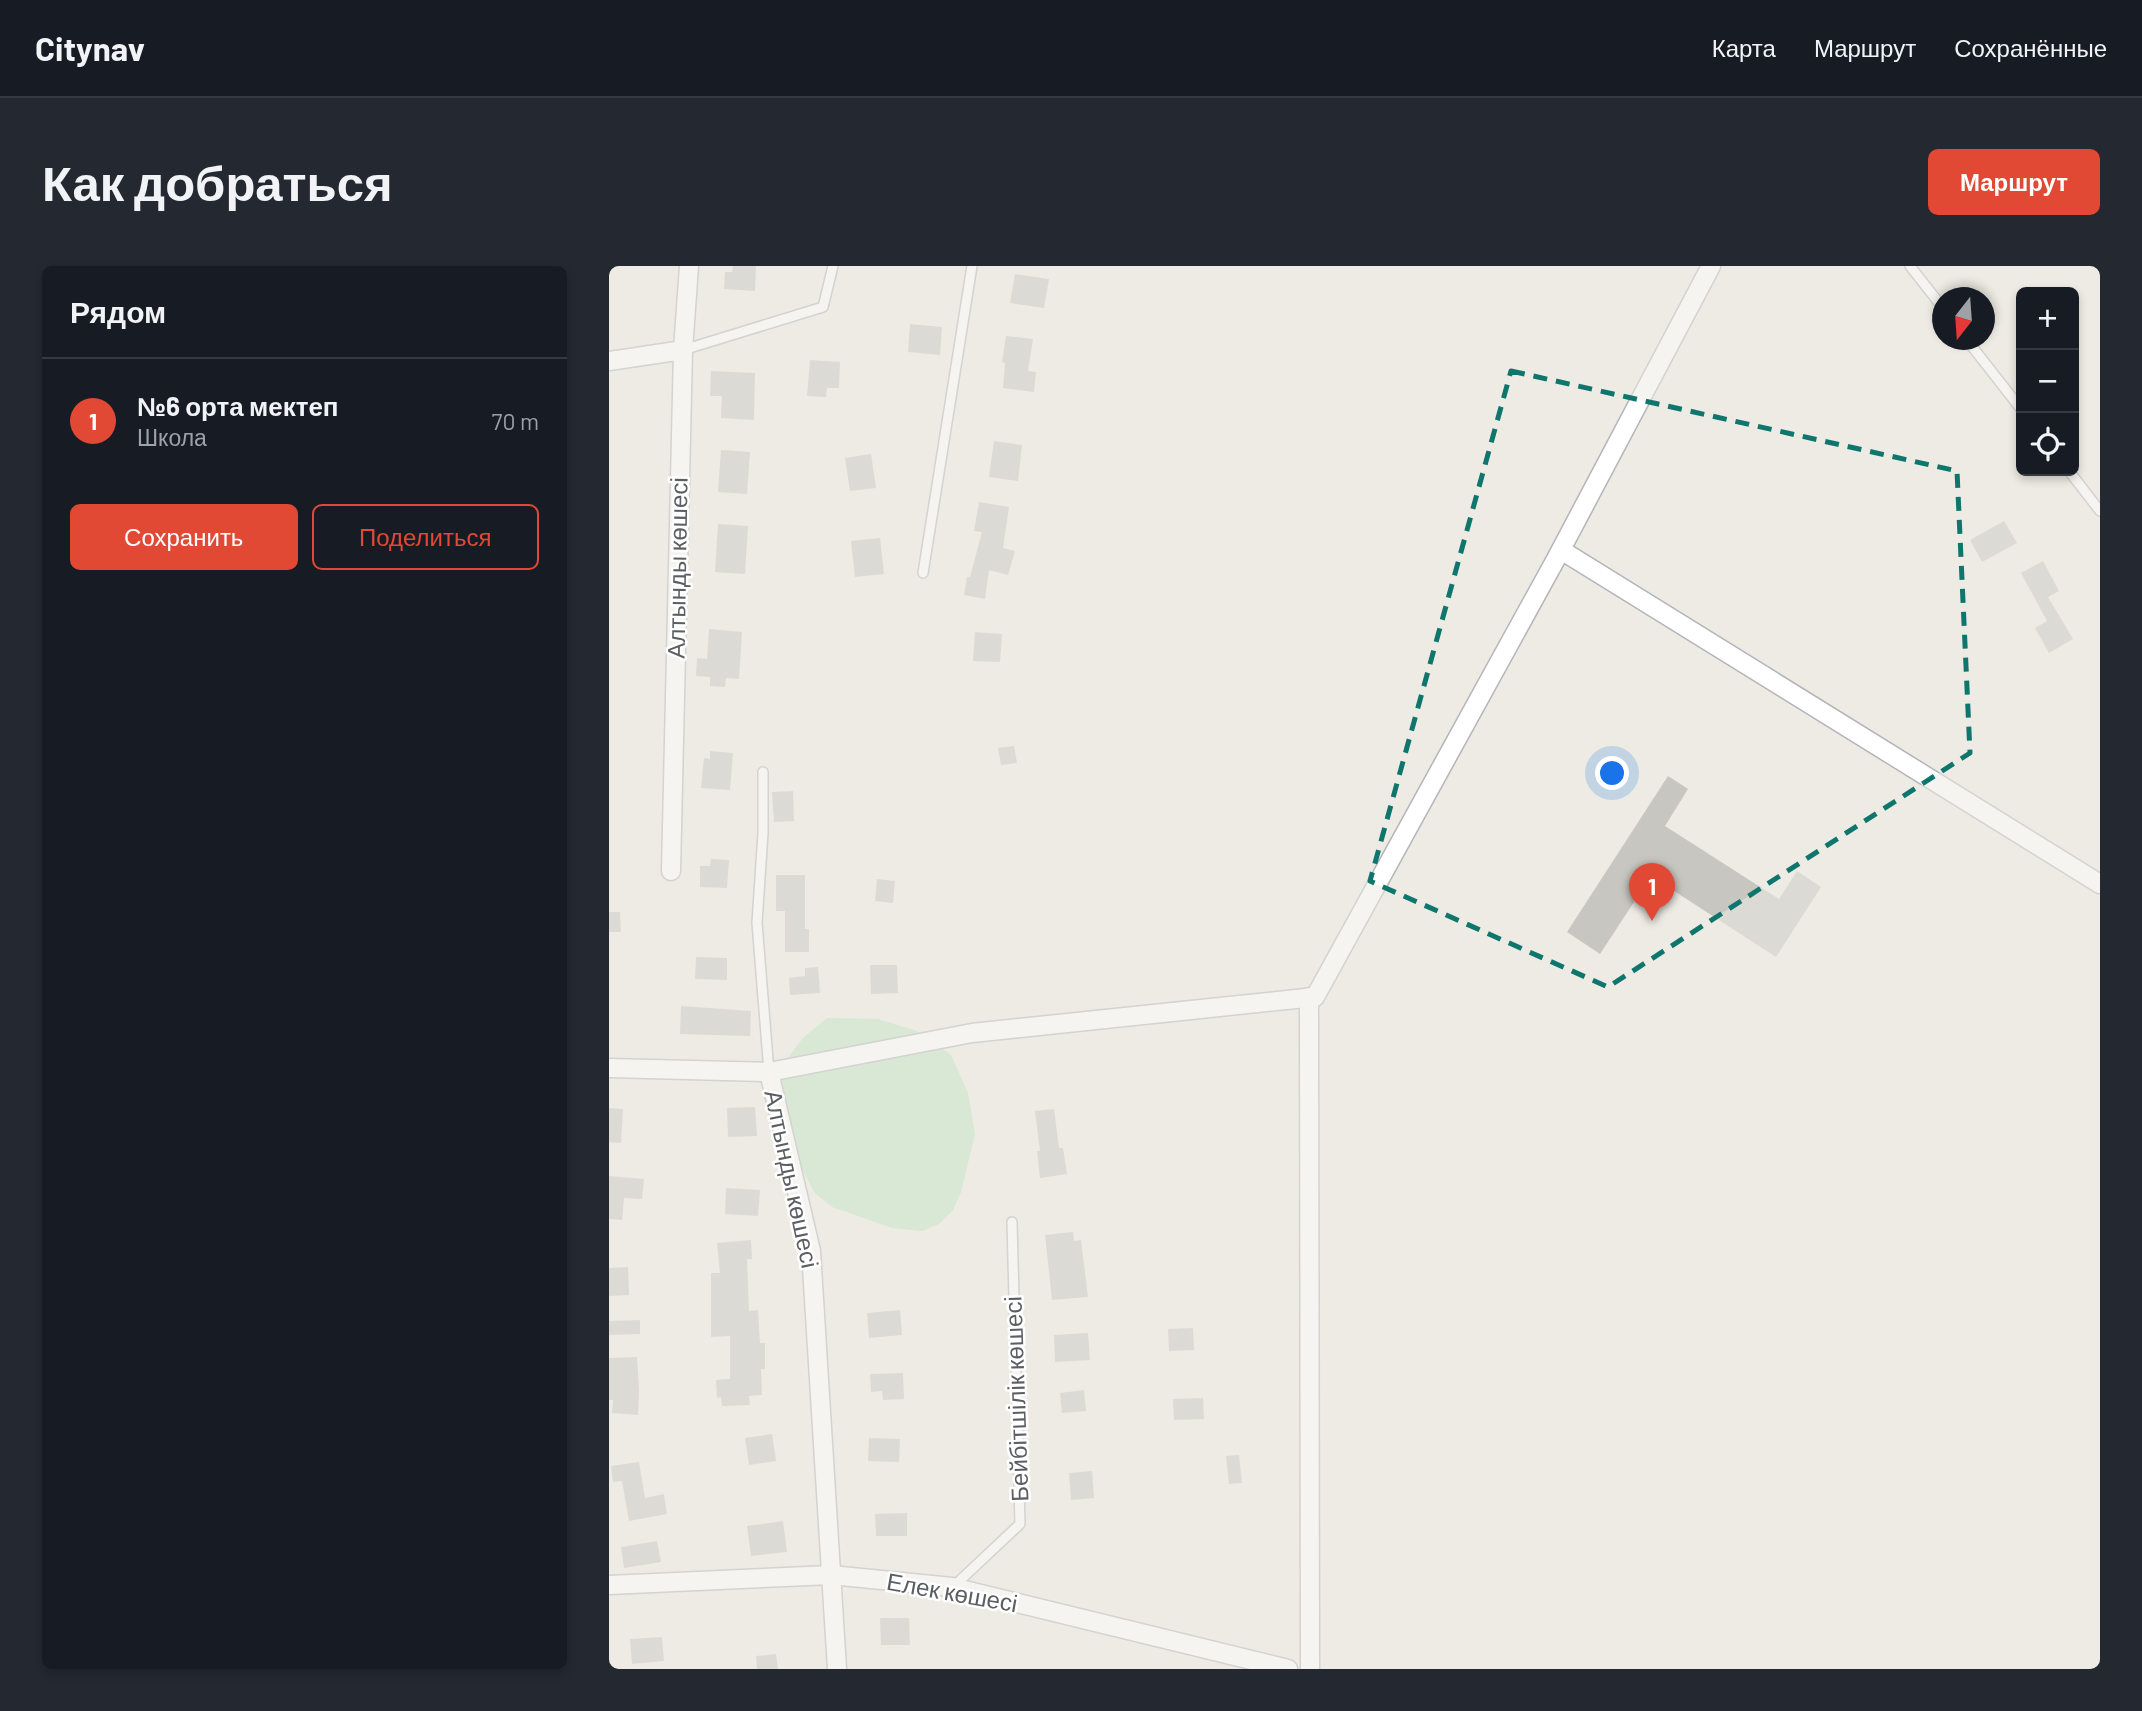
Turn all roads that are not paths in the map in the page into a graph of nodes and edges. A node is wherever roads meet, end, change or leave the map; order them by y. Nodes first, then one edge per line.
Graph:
1 (689, 266) edge
2 (833, 266) edge
3 (972, 266) edge
4 (1711, 266) edge
5 (1910, 266) edge
6 (1932, 294) edge
7 (683, 350) junction
8 (1975, 350) edge
9 (609, 361) edge
10 (2016, 403) edge
11 (2073, 476) edge
12 (2100, 511) edge
13 (1561, 550) junction
14 (923, 573) dead end
15 (763, 772) dead end
16 (671, 871) dead end
17 (2100, 884) edge
18 (1309, 997) junction
19 (609, 1068) edge
20 (769, 1072) junction
21 (1011, 1222) dead end
22 (831, 1575) junction
23 (609, 1585) edge
24 (953, 1587) junction
25 (837, 1669) edge
26 (1288, 1669) edge
27 (1310, 1669) edge

1 - 7 street, Алтынды көшесі
2 - 7 lane
3 - 14 lane
4 - 13 street
5 - 6 lane
7 - 9 street
7 - 16 street, Алтынды көшесі
8 - 10 lane
11 - 12 lane
13 - 17 street
13 - 18 street
15 - 20 lane, Алтынды көшесі
18 - 20 street
18 - 27 street
19 - 20 street
20 - 22 street, Алтынды көшесі
21 - 24 lane, Бейбітшілік көшесі
22 - 23 street, Елек көшесі
22 - 24 street, Елек көшесі
22 - 25 street, Алтынды көшесі
24 - 26 street, Елек көшесі

